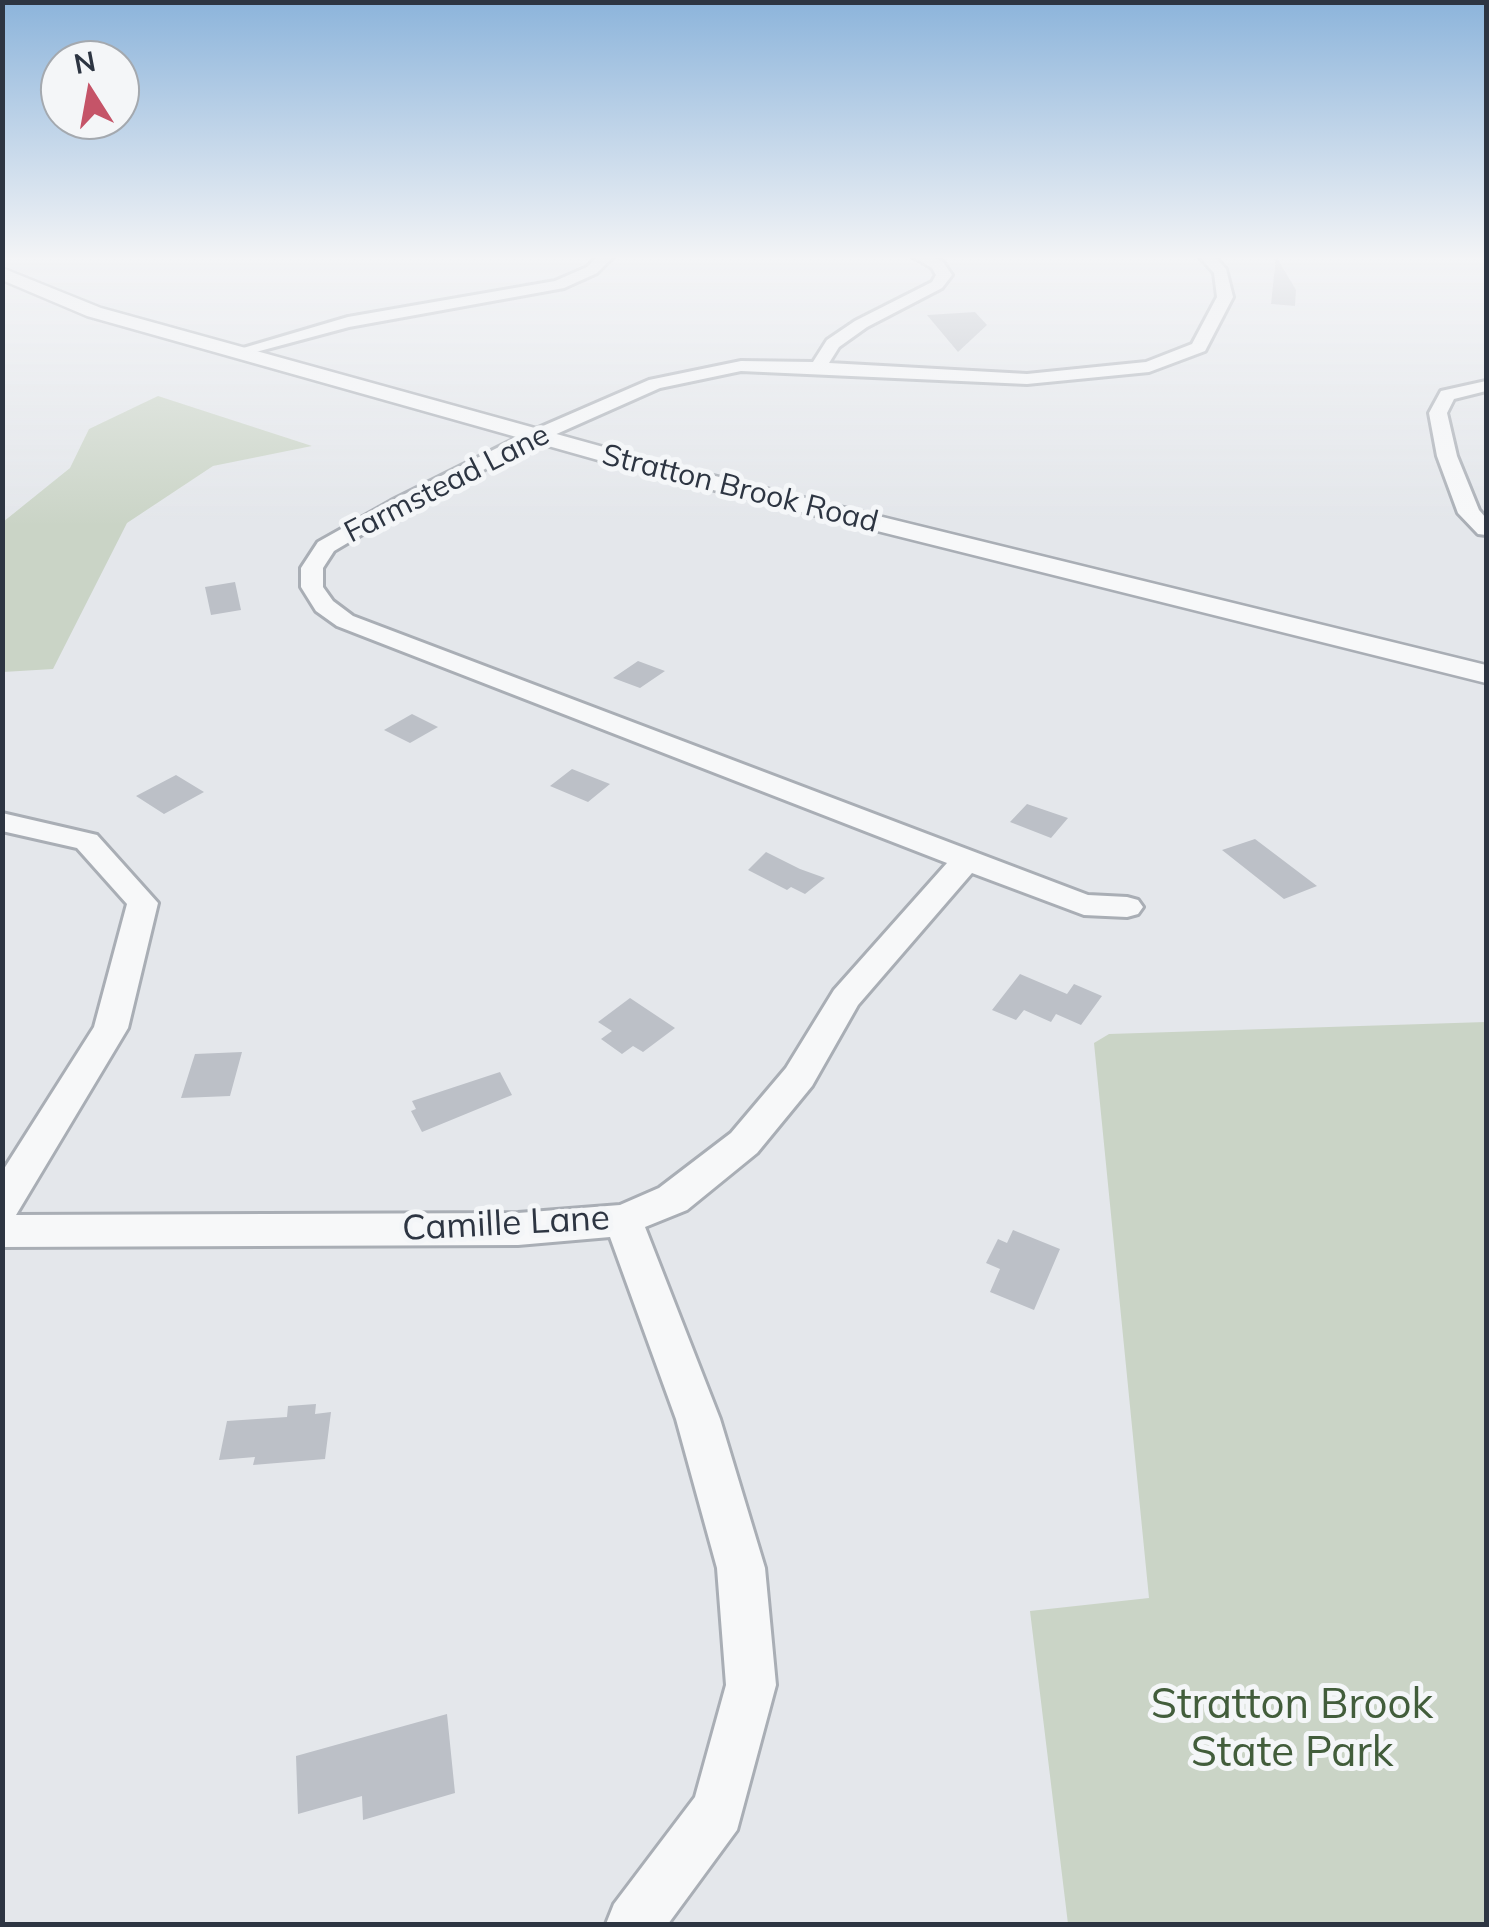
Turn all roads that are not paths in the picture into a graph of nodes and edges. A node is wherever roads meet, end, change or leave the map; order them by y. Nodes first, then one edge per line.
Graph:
1 (222, 346) edge
2 (260, 346) edge
3 (831, 346) edge
4 (1199, 346) edge
5 (241, 351) junction
6 (818, 366) junction
7 (1486, 386) edge
8 (536, 436) junction
9 (1486, 528) edge
10 (1486, 674) edge
11 (3, 822) edge
12 (968, 859) junction
13 (1127, 908) dead end
14 (2, 1204) edge
15 (623, 1220) junction
16 (2, 1230) edge
17 (634, 1924) edge

1 - 5 street, Stratton Brook Road
2 - 5 street
3 - 6 street
4 - 6 street, Farmstead Lane
5 - 8 street, Stratton Brook Road
6 - 8 street, Farmstead Lane
7 - 9 street
8 - 10 street, Stratton Brook Road
8 - 12 street, Farmstead Lane
11 - 14 street
12 - 13 street, Farmstead Lane
12 - 15 street, Camille Lane
15 - 16 street, Camille Lane
15 - 17 street

